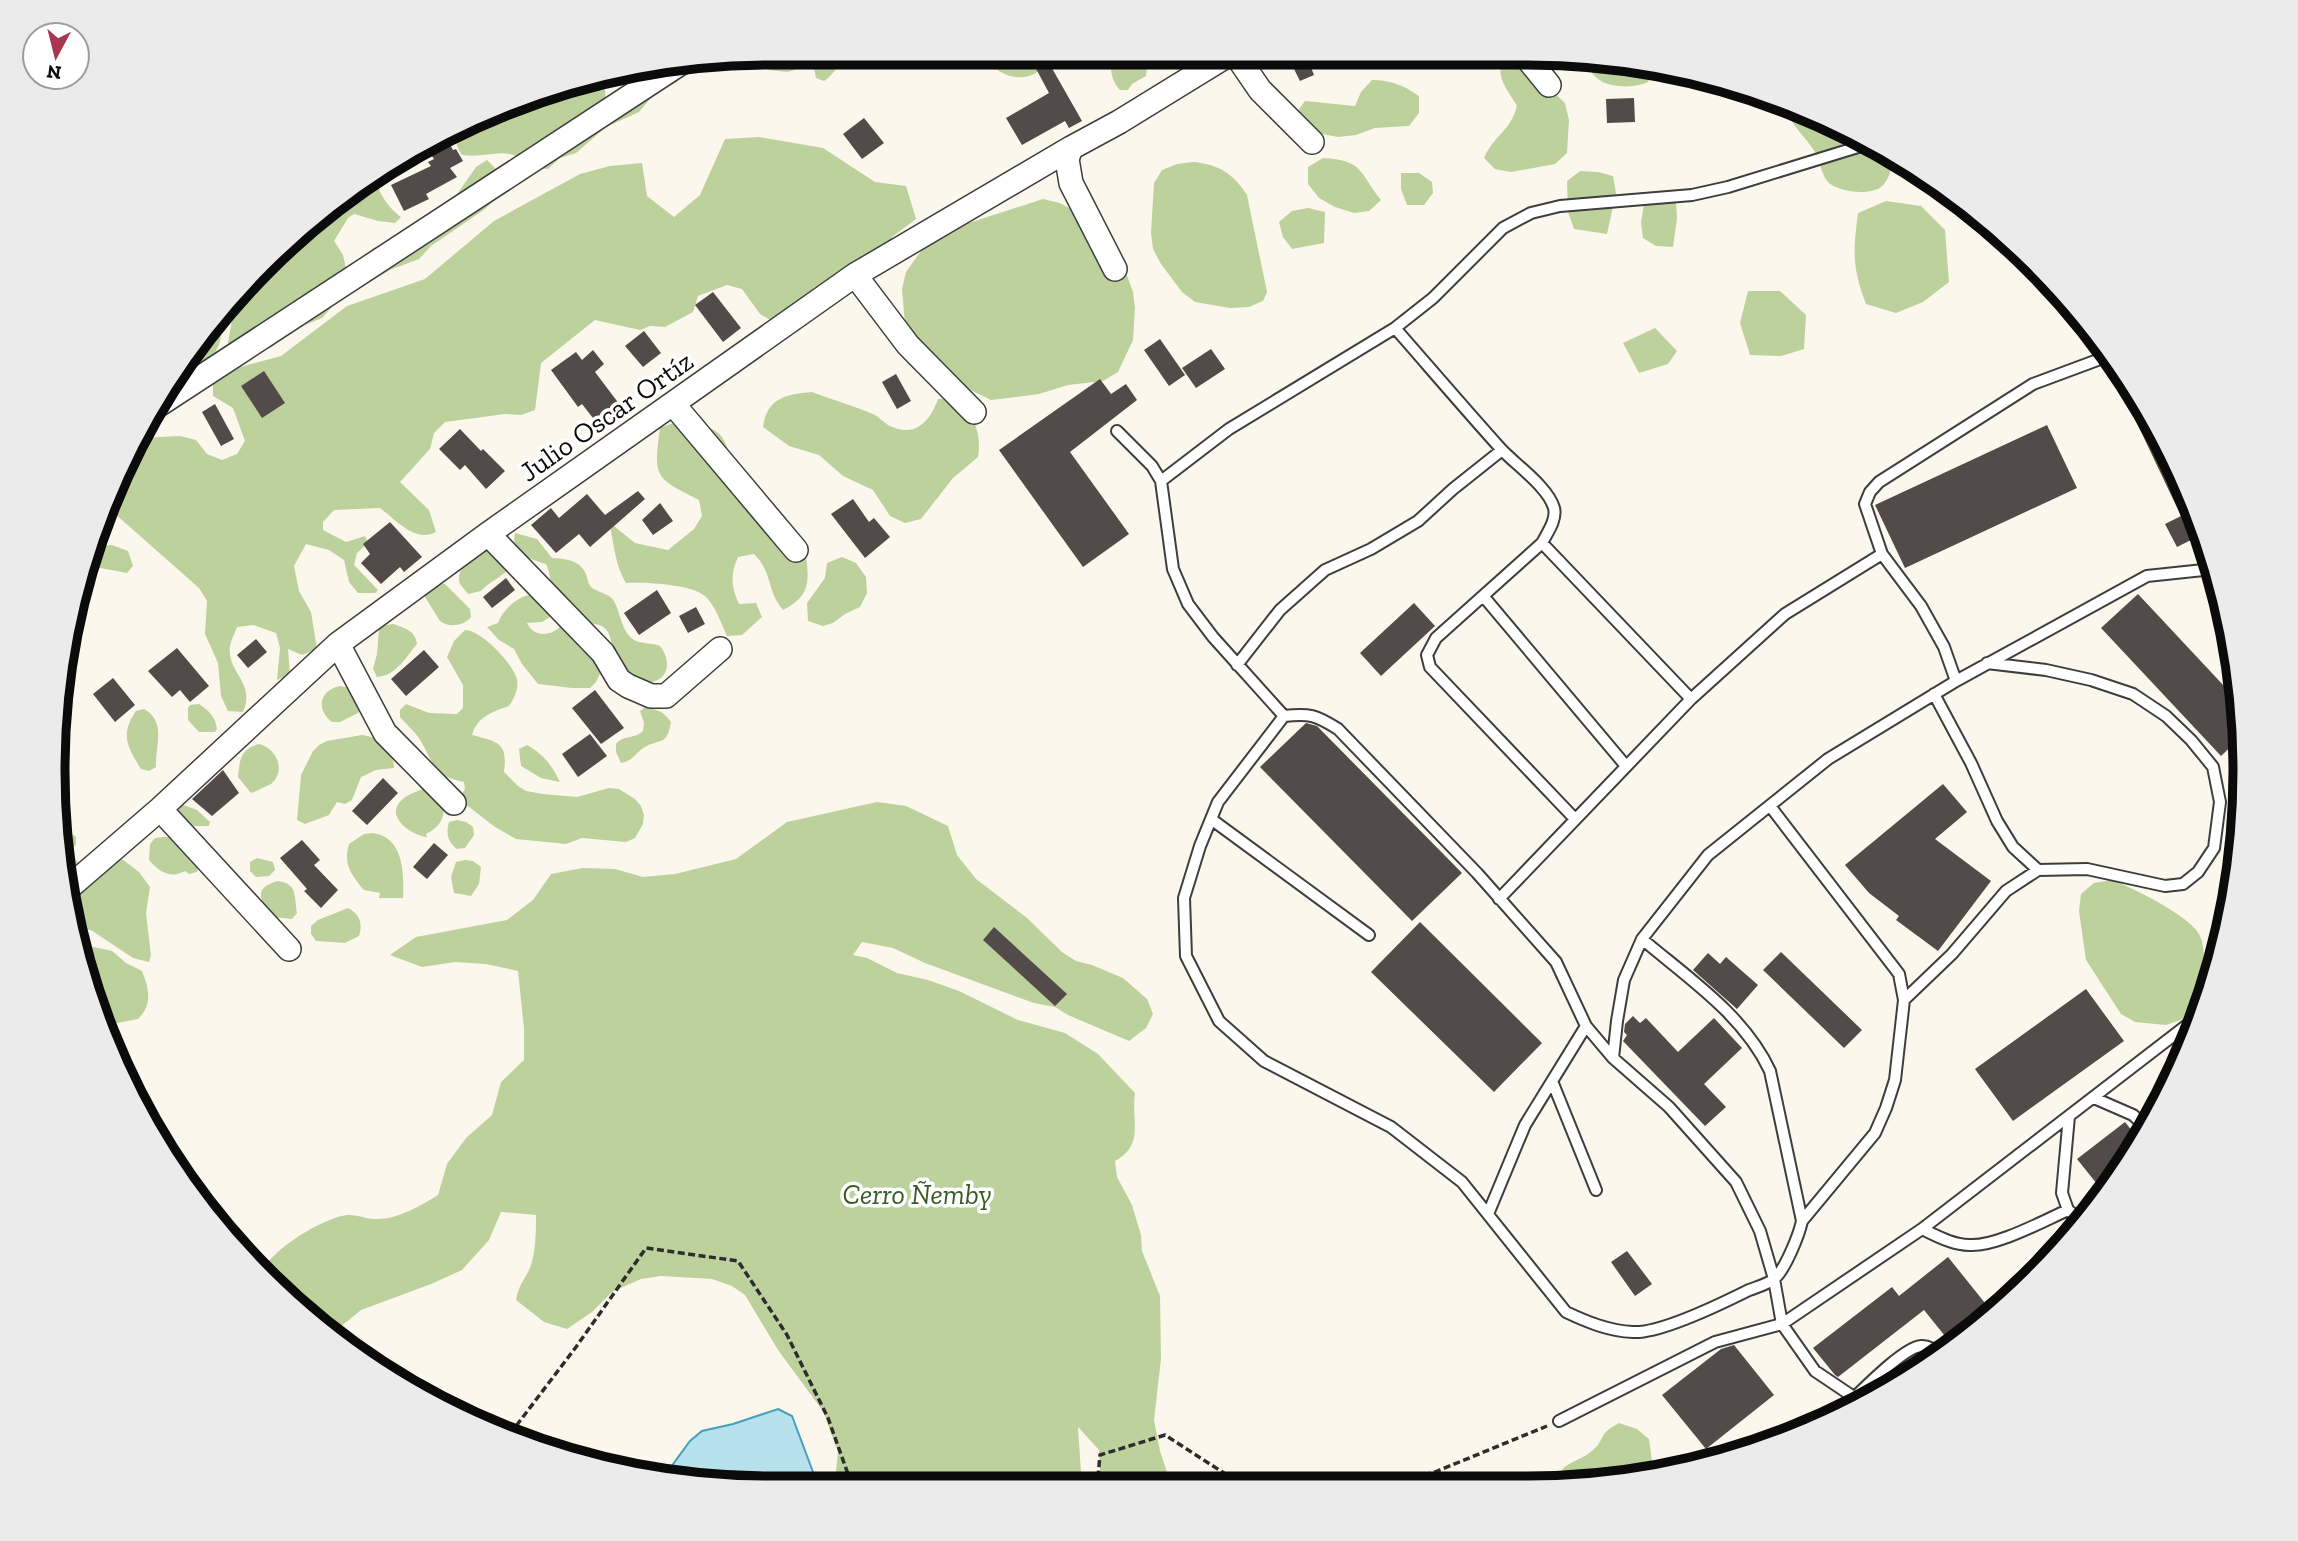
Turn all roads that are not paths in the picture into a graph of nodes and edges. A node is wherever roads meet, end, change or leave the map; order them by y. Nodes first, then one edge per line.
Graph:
1 (1212, 65) edge
2 (1243, 65) edge
3 (1533, 65) edge
4 (666, 73) edge
5 (1549, 85) dead end
6 (1312, 142) dead end
7 (1857, 147) edge
8 (1072, 148) junction
9 (1115, 269) dead end
10 (855, 275) junction
11 (1395, 328) junction
12 (2100, 359) edge
13 (173, 395) edge
14 (674, 405) junction
15 (974, 412) dead end
16 (1117, 431) dead end
17 (1503, 450) junction
18 (1161, 481) junction
19 (488, 534) junction
20 (1542, 543) junction
21 (796, 550) dead end
22 (1882, 554) junction
23 (2204, 570) edge
24 (1484, 597) junction
25 (338, 644) junction
26 (720, 649) dead end
27 (1987, 663) junction
28 (1237, 665) junction
29 (1956, 681) junction
30 (1934, 694) junction
31 (1691, 699) junction
32 (1284, 716) junction
33 (1626, 766) junction
34 (454, 803) dead end
35 (1770, 806) junction
36 (160, 809) junction
37 (1211, 819) junction
38 (1575, 819) junction
39 (2038, 870) junction
40 (74, 883) edge
41 (1499, 899) junction
42 (1368, 935) dead end
43 (1642, 939) junction
44 (289, 949) dead end
45 (1904, 1000) junction
46 (1586, 1026) junction
47 (2185, 1027) edge
48 (1614, 1058) junction
49 (1552, 1081) junction
50 (2094, 1098) junction
51 (2069, 1116) junction
52 (2140, 1121) edge
53 (1596, 1190) dead end
54 (2068, 1210) junction
55 (1488, 1214) junction
56 (2075, 1215) edge
57 (1802, 1221) junction
58 (1923, 1229) junction
59 (1774, 1279) junction
60 (1782, 1324) junction
61 (1931, 1349) edge
62 (1872, 1386) edge
63 (1852, 1397) edge
64 (1559, 1421) road end

1 - 8 street, Julio Oscar Ortíz
2 - 6 street
3 - 5 street
4 - 13 street
7 - 11 lane
8 - 9 street
8 - 10 street, Julio Oscar Ortíz
10 - 14 street, Julio Oscar Ortíz
10 - 15 street
11 - 17 lane
11 - 18 lane
12 - 22 lane
14 - 19 street, Julio Oscar Ortíz
14 - 21 street
16 - 18 lane
17 - 20 lane
17 - 28 lane
18 - 28 lane
19 - 25 street, Julio Oscar Ortíz
19 - 26 street
20 - 24 lane
20 - 31 lane
22 - 29 lane
22 - 31 lane
23 - 27 lane
24 - 33 lane
24 - 38 lane
25 - 34 street
25 - 36 street, Julio Oscar Ortíz
27 - 29 lane
27 - 39 lane
28 - 32 lane
29 - 30 lane
30 - 35 lane
30 - 39 lane
31 - 33 lane
32 - 37 lane
32 - 41 lane
33 - 38 lane
35 - 43 lane
35 - 45 lane
36 - 40 street, Julio Oscar Ortíz
36 - 44 street
37 - 42 lane
37 - 55 lane
38 - 41 lane
39 - 45 lane
41 - 46 lane
43 - 48 lane
43 - 57 lane
45 - 57 lane
46 - 48 lane
46 - 49 lane
47 - 50 lane
48 - 59 lane
49 - 53 lane
49 - 55 lane
50 - 51 lane
50 - 52 lane
51 - 54 lane
51 - 58 lane
54 - 56 lane
54 - 58 lane
55 - 59 lane
57 - 59 lane
58 - 60 lane
59 - 60 lane
60 - 63 lane
60 - 64 lane
61 - 62 lane

